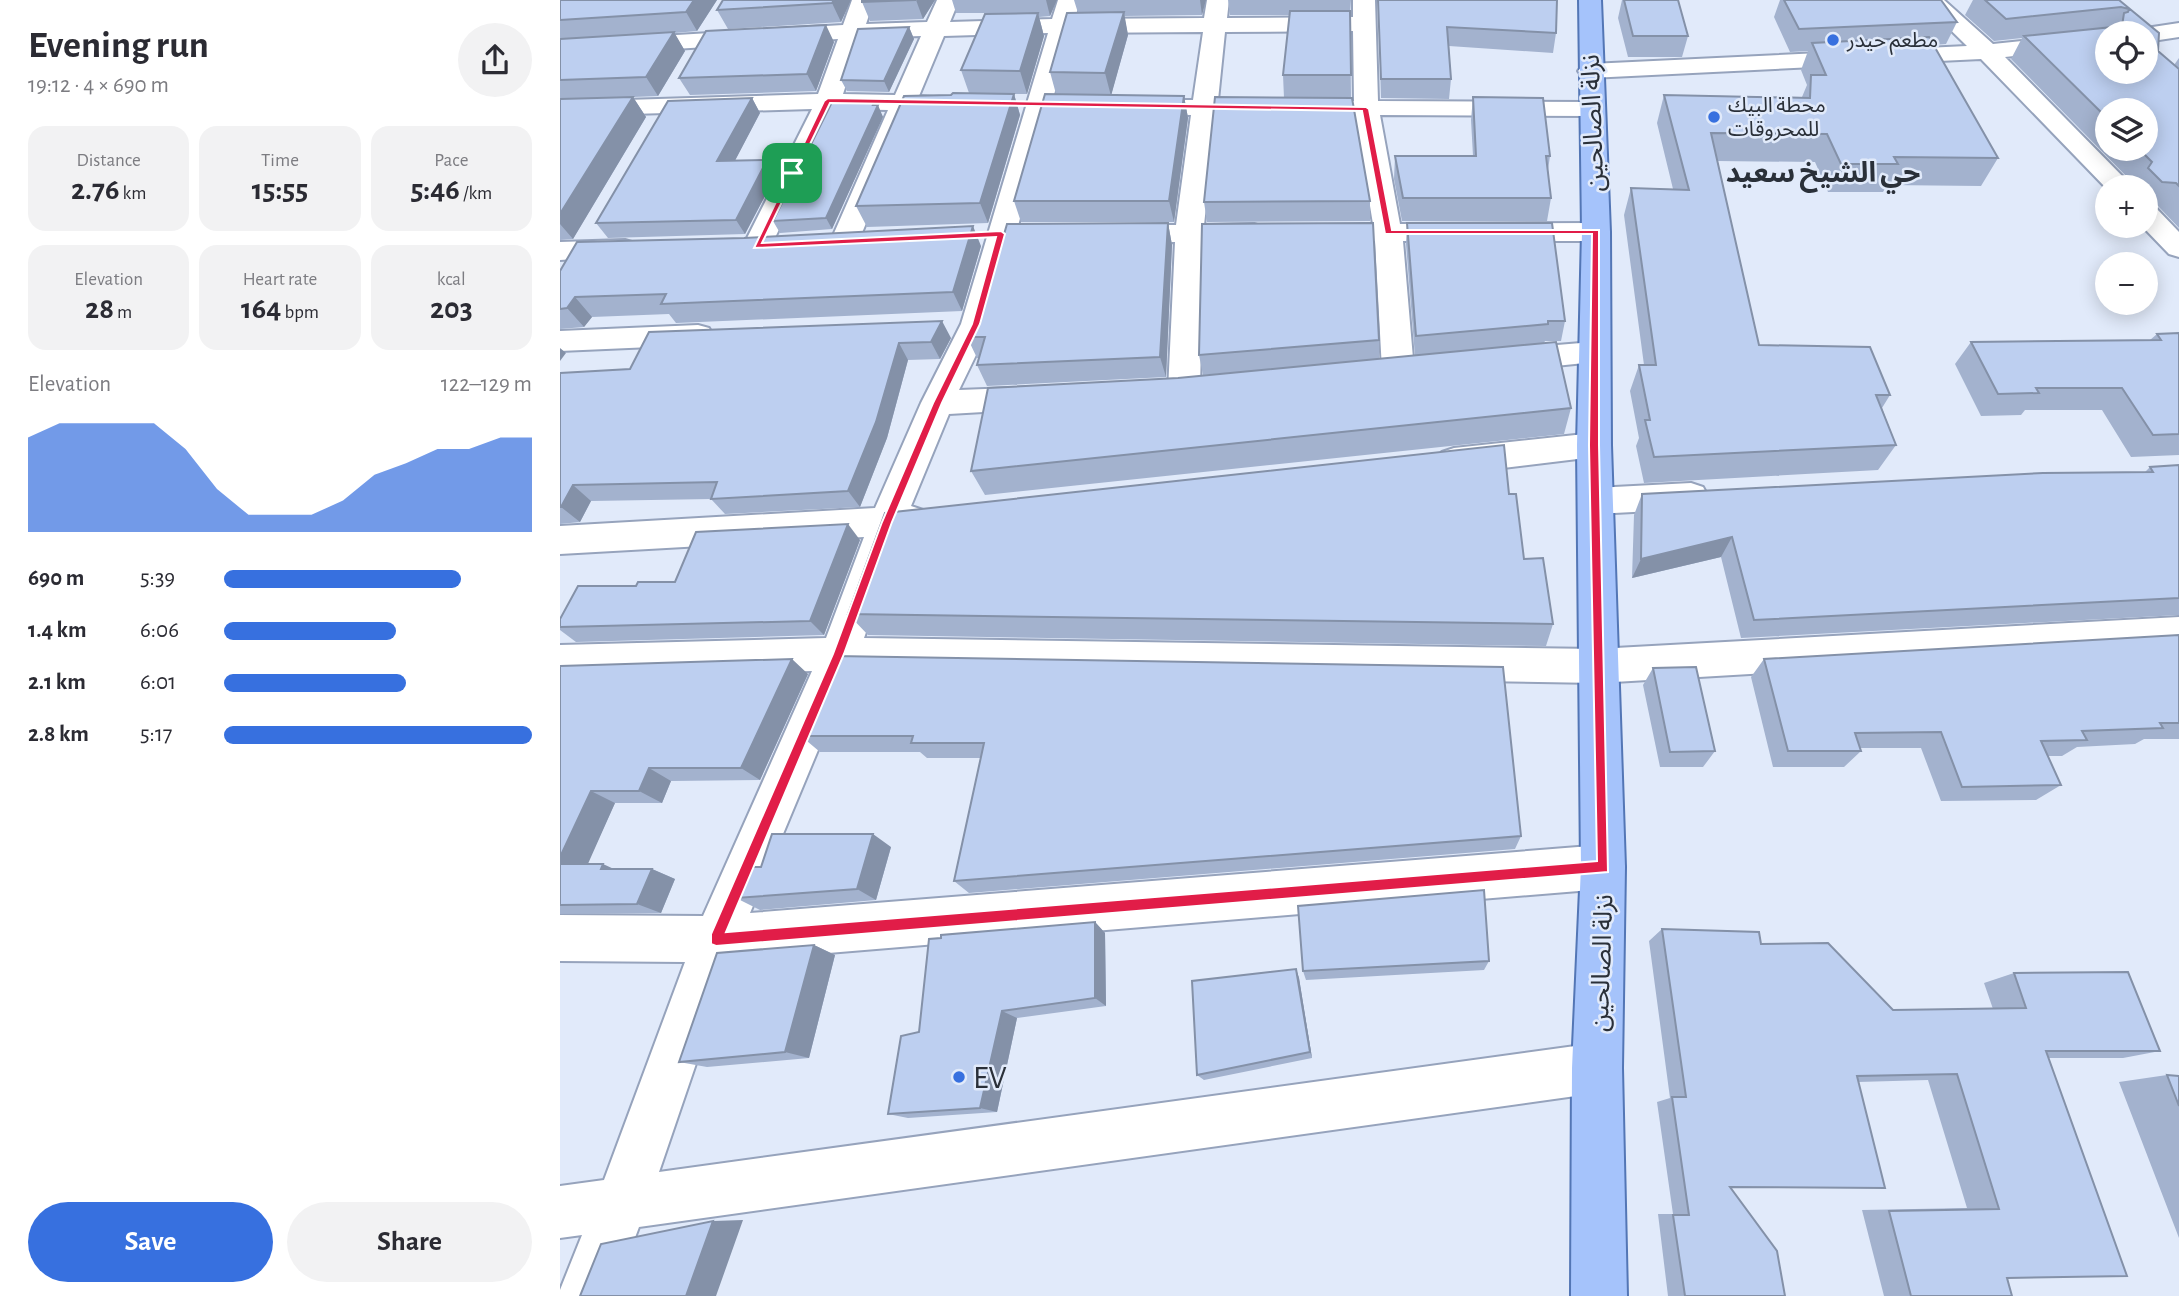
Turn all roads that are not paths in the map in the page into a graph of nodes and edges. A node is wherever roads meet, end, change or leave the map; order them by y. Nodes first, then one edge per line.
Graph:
1 (863, 0) edge
2 (948, 0) edge
3 (1590, 0) edge
4 (1931, 0) edge
5 (1217, 12) edge
6 (1364, 12) edge
7 (1065, 13) edge
8 (718, 20) edge
9 (936, 29) junction
10 (2179, 30) edge
11 (854, 32) junction
12 (2158, 33) edge
13 (705, 40) junction
14 (2095, 40) edge
15 (560, 49) edge
16 (1987, 52) junction
17 (693, 62) edge
18 (1590, 71) junction
19 (828, 101) junction
20 (905, 103) junction
21 (973, 104) edge
22 (1108, 107) edge
23 (1202, 108) junction
24 (560, 109) edge
25 (1366, 109) junction
26 (1591, 109) junction
27 (2107, 175) edge
28 (2158, 226) edge
29 (1596, 232) junction
30 (1189, 233) junction
31 (1388, 233) junction
32 (1095, 234) edge
33 (845, 240) edge
34 (581, 242) edge
35 (756, 246) edge
36 (651, 248) edge
37 (2179, 248) edge
38 (566, 280) edge
39 (723, 334) edge
40 (560, 341) edge
41 (1593, 353) junction
42 (1482, 363) edge
43 (1399, 370) edge
44 (1184, 391) edge
45 (1060, 397) edge
46 (937, 403) junction
47 (1594, 445) junction
48 (1427, 463) edge
49 (1720, 494) edge
50 (1595, 501) junction
51 (942, 516) edge
52 (887, 522) junction
53 (560, 540) edge
54 (2179, 633) edge
55 (839, 654) junction
56 (560, 662) edge
57 (1597, 666) junction
58 (1603, 867) junction
59 (560, 938) edge
60 (716, 939) junction
61 (1597, 1068) junction
62 (622, 1202) junction
63 (560, 1212) edge
64 (585, 1296) edge
65 (1600, 1296) edge

1 - 11 street
2 - 9 street
3 - 18 main road, نزلة الصالحين
4 - 16 street
5 - 6 street
5 - 7 street
5 - 23 street
6 - 25 street
7 - 9 street
7 - 46 street
8 - 13 street
9 - 11 street
9 - 20 street
10 - 12 street
11 - 13 street
11 - 19 street
13 - 15 street
13 - 17 street
14 - 16 street
16 - 18 street
16 - 27 street
18 - 26 main road, نزلة الصالحين
19 - 20 street
19 - 24 street
19 - 35 street
20 - 21 street
20 - 33 street
22 - 23 street
23 - 25 street
23 - 30 street
25 - 26 street
25 - 31 street
26 - 29 main road, نزلة الصالحين
28 - 37 street
29 - 31 street
29 - 41 main road, نزلة الصالحين
30 - 31 street
30 - 32 street
30 - 44 street
31 - 43 street
34 - 36 street
34 - 38 street
39 - 40 street
41 - 42 street
41 - 47 main road, نزلة الصالحين
45 - 46 street
46 - 52 street
47 - 48 street
47 - 50 main road, نزلة الصالحين
49 - 50 street
50 - 57 main road, نزلة الصالحين
51 - 52 street
52 - 53 street
52 - 55 street
54 - 57 street
55 - 56 street
55 - 57 street
55 - 60 street
57 - 58 main road, نزلة الصالحين
58 - 60 street
58 - 61 main road, نزلة الصالحين
59 - 60 street
60 - 62 street
61 - 62 street
61 - 65 main road, نزلة الصالحين
62 - 63 street
62 - 64 street

